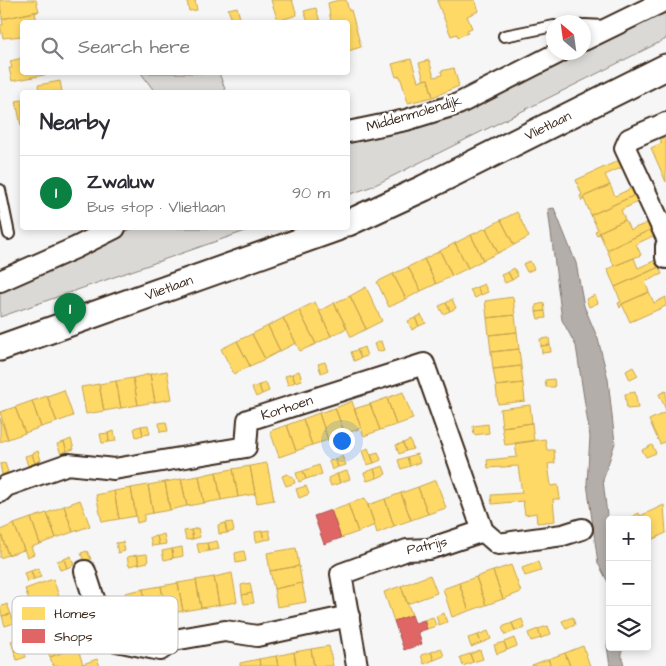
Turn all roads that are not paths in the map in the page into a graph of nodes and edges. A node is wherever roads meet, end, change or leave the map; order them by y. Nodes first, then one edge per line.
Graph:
1 (666, 0) edge
2 (591, 25) edge
3 (611, 26) junction
4 (546, 28) edge
5 (504, 36) dead end
6 (591, 36) edge
7 (546, 59) edge
8 (666, 67) edge
9 (666, 123) edge
10 (350, 132) edge
11 (0, 190) edge
12 (350, 223) edge
13 (111, 230) edge
14 (331, 230) edge
15 (9, 234) dead end
16 (666, 236) edge
17 (666, 246) edge
18 (666, 258) edge
19 (0, 281) edge
20 (0, 348) edge
21 (0, 492) edge
22 (582, 529) dead end
23 (483, 531) junction
24 (85, 571) dead end
25 (93, 596) edge
26 (349, 616) junction
27 (178, 639) edge
28 (149, 654) edge
29 (161, 658) edge
30 (357, 666) edge

1 - 3 street
2 - 3 lane
3 - 6 street
4 - 5 lane
7 - 10 street, Middenmolendijk
8 - 12 street, Vlietlaan
9 - 16 street
11 - 15 lane
13 - 19 street
14 - 20 street, Vlietlaan
17 - 18 street
21 - 23 street, Korhoen
22 - 23 street
23 - 26 street, Patrijs
24 - 25 street
26 - 27 street
26 - 30 street, Patrijs
28 - 29 street

